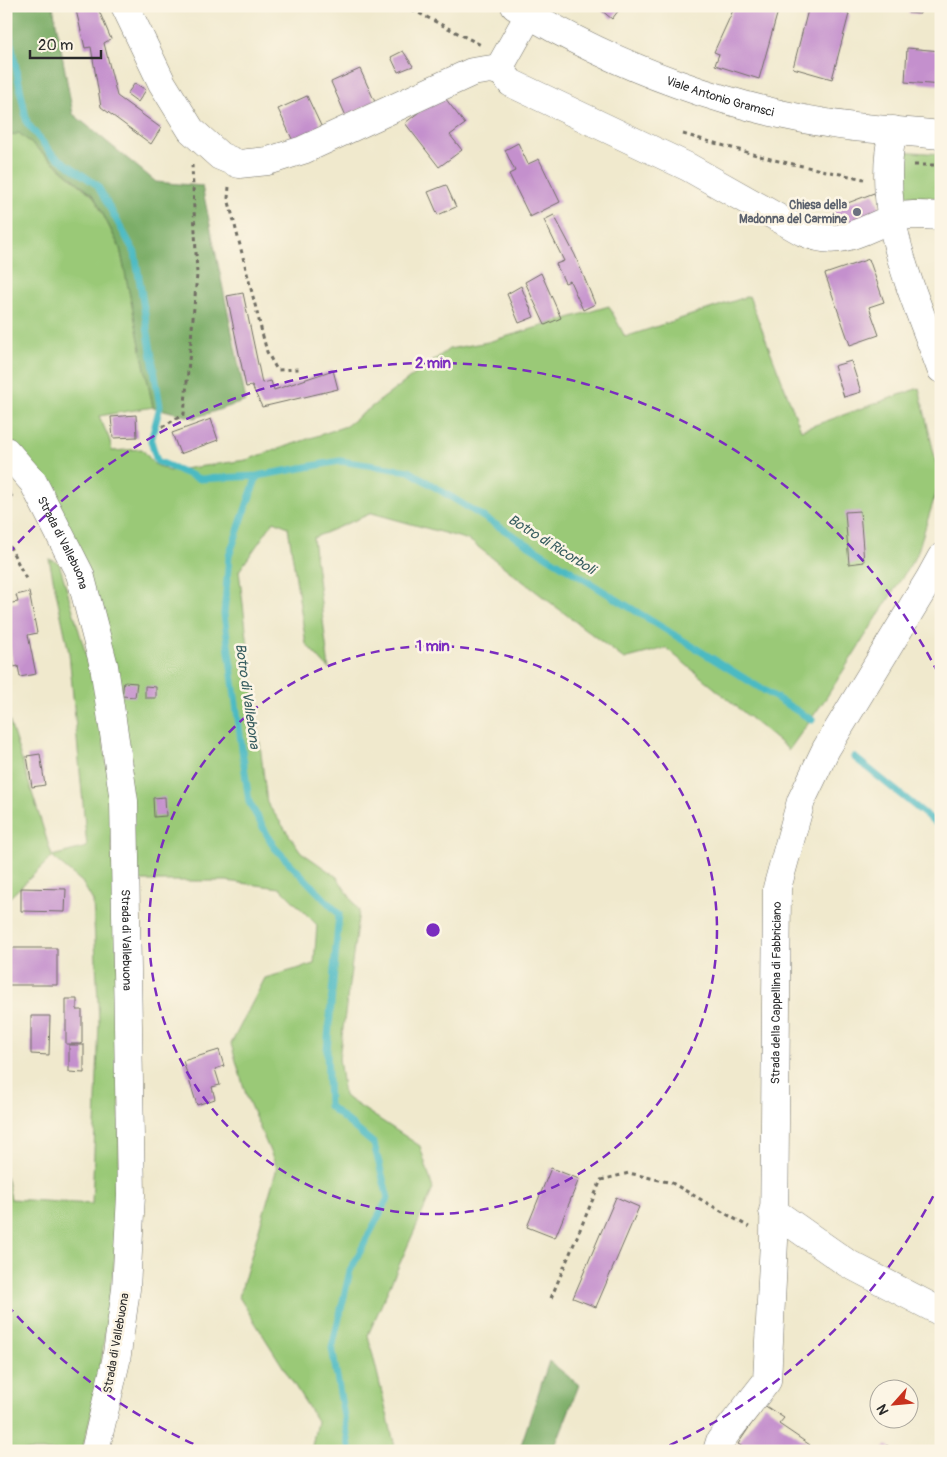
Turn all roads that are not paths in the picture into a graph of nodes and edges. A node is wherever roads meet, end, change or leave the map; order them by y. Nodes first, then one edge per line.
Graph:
1 (125, 6) edge
2 (522, 10) edge
3 (503, 64) junction
4 (893, 130) junction
5 (941, 135) edge
6 (941, 216) edge
7 (890, 219) junction
8 (941, 370) edge
9 (6, 450) edge
10 (941, 558) edge
11 (773, 1211) junction
12 (941, 1312) edge
13 (95, 1451) edge
14 (717, 1451) edge

1 - 3 street
2 - 3 street
2 - 4 street, Viale Antonio Gramsci
3 - 7 street
4 - 5 street, Viale Antonio Gramsci
4 - 7 street
6 - 7 street
7 - 8 street
9 - 13 street, Strada di Vallebuona
10 - 11 street, Strada della Cappellina di Fabbriciano
11 - 12 street
11 - 14 street, Strada della Cappellina di Fabbriciano

